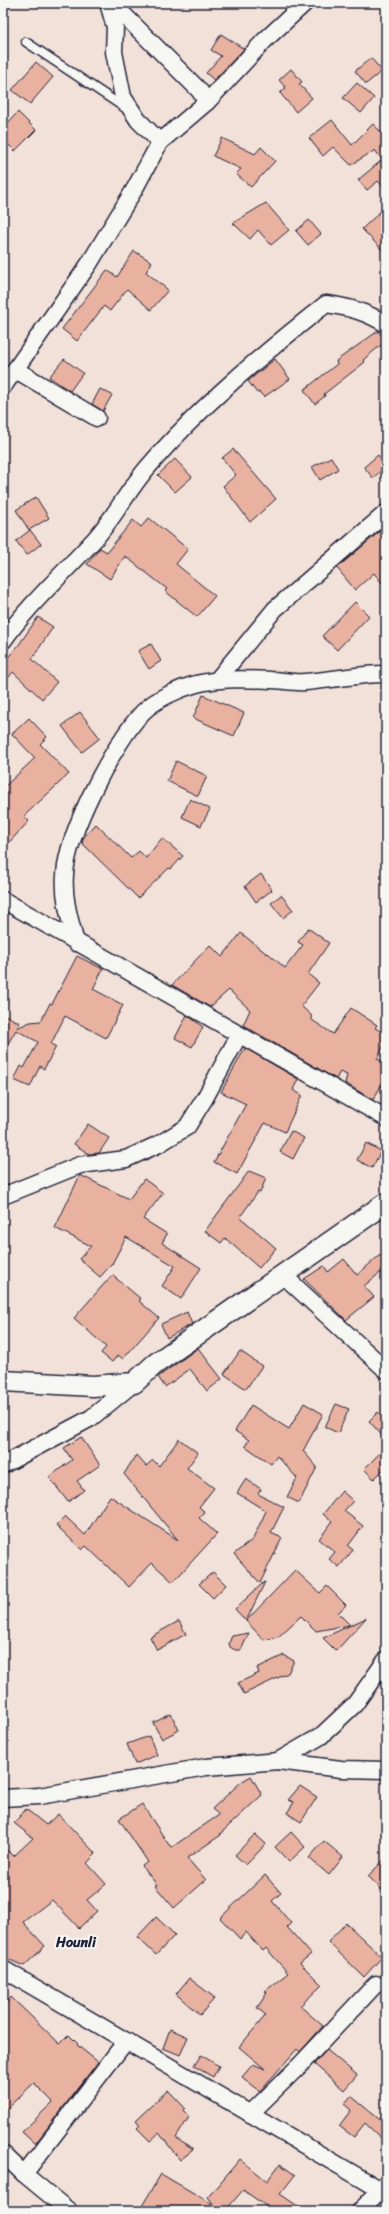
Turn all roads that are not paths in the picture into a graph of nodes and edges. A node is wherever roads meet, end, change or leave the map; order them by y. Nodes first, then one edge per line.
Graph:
1 (108, 3) edge
2 (112, 3) edge
3 (305, 3) edge
4 (26, 42) dead end
5 (207, 102) junction
6 (134, 114) junction
7 (160, 142) junction
8 (386, 324) edge
9 (16, 370) junction
10 (3, 387) edge
11 (97, 418) dead end
12 (386, 513) edge
13 (3, 641) edge
14 (386, 674) edge
15 (217, 680) junction
16 (3, 900) edge
17 (76, 943) junction
18 (239, 1035) junction
19 (386, 1118) edge
20 (3, 1196) edge
21 (386, 1203) edge
22 (282, 1274) junction
23 (386, 1370) edge
24 (3, 1381) edge
25 (134, 1383) junction
26 (3, 1465) edge
27 (386, 1660) edge
28 (278, 1761) junction
29 (386, 1770) edge
30 (3, 1798) edge
31 (3, 1970) edge
32 (376, 1984) dead end
33 (126, 2041) junction
34 (250, 2114) junction
35 (3, 2154) edge
36 (24, 2174) junction
37 (384, 2189) edge
38 (69, 2211) edge
39 (360, 2211) edge

1 - 6 street
2 - 5 street
3 - 5 street
4 - 6 lane
5 - 7 street
6 - 7 street
7 - 9 street
8 - 13 street
9 - 10 street
9 - 11 street
12 - 15 street
14 - 15 street
15 - 17 street
16 - 17 street
17 - 18 street
18 - 19 street
18 - 20 street
21 - 22 street
22 - 23 street
22 - 25 street
24 - 25 street
25 - 26 street
27 - 28 street
28 - 29 street
28 - 30 street
31 - 33 street
32 - 34 street
33 - 34 street
33 - 36 street
34 - 37 street
35 - 36 street
36 - 38 street
37 - 39 street

